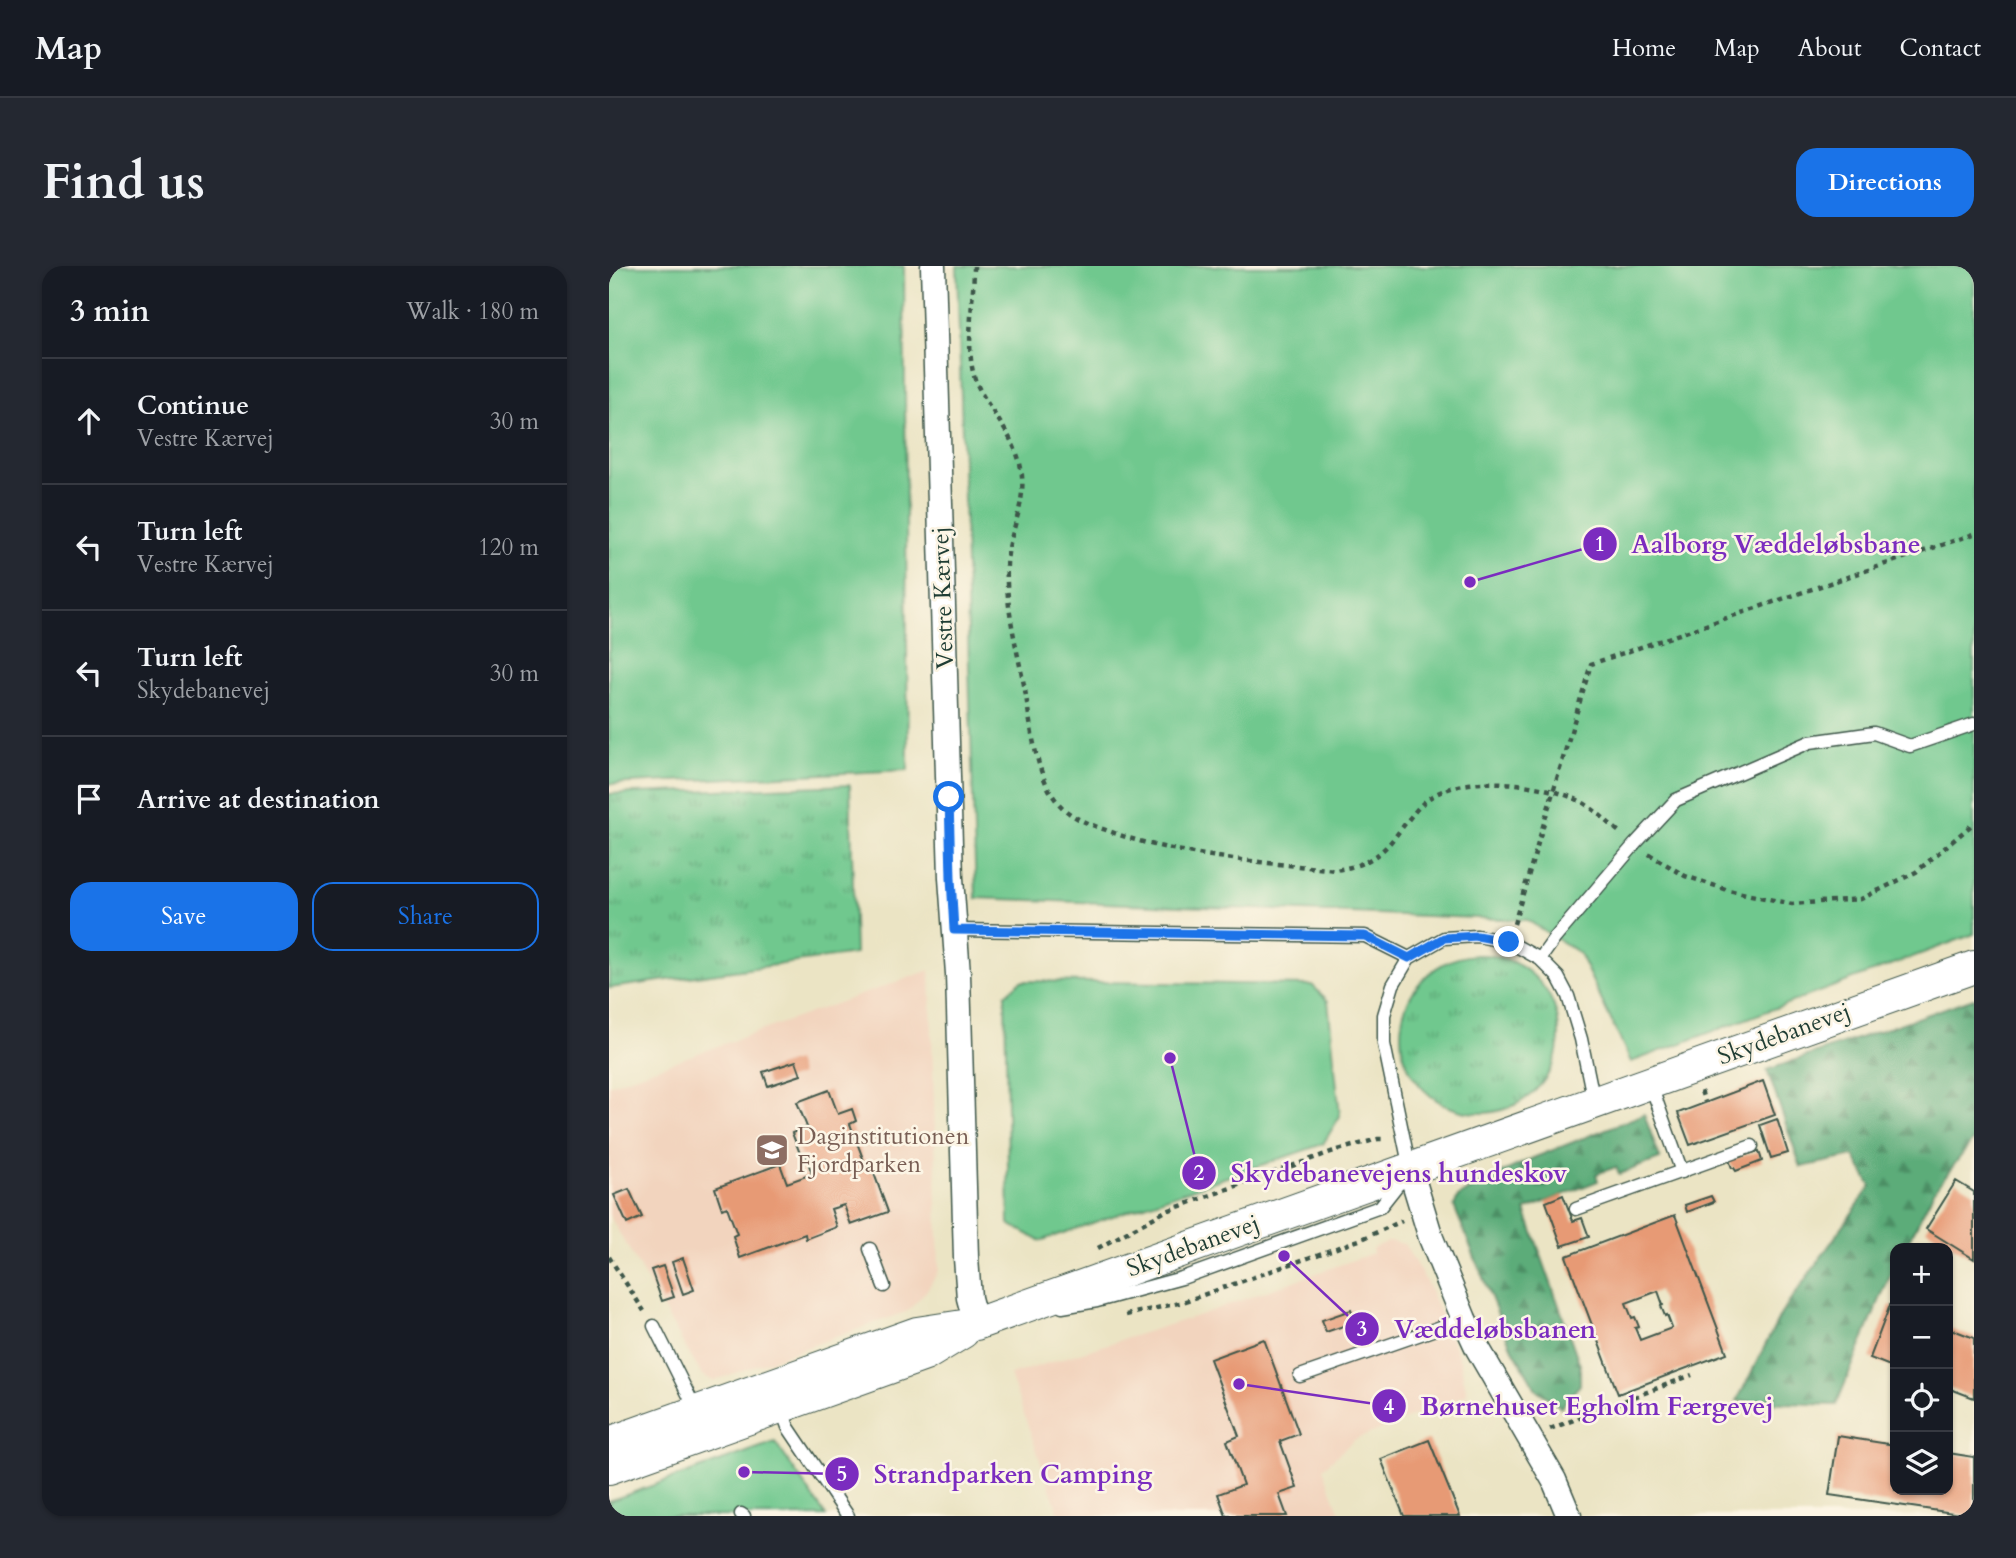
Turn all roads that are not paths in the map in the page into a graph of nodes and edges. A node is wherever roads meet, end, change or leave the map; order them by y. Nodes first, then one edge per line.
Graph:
1 (933, 266) edge
2 (1974, 724) edge
3 (954, 930) junction
4 (1409, 958) junction
5 (1540, 960) junction
6 (1974, 967) edge
7 (1650, 1083) junction
8 (1595, 1102) junction
9 (1752, 1146) dead end
10 (1410, 1169) junction
11 (1682, 1171) junction
12 (1576, 1209) dead end
13 (870, 1249) dead end
14 (884, 1286) dead end
15 (1464, 1319) junction
16 (976, 1324) junction
17 (655, 1326) road end
18 (1300, 1376) dead end
19 (776, 1396) junction
20 (702, 1422) junction
21 (609, 1443) edge
22 (609, 1468) edge
23 (848, 1516) edge
24 (1569, 1516) edge

1 - 3 street, Vestre Kærvej
2 - 5 lane
3 - 4 lane
3 - 16 street, Vestre Kærvej
4 - 5 lane
4 - 10 lane
5 - 8 lane
6 - 7 street, Skydebanevej
7 - 8 street, Skydebanevej
7 - 11 lane
8 - 10 street, Skydebanevej
9 - 11 lane
10 - 15 street
10 - 16 street, Skydebanevej
11 - 12 lane
13 - 14 lane
15 - 18 lane
15 - 24 street
16 - 19 street, Skydebanevej
17 - 20 lane
19 - 20 street, Skydebanevej
19 - 23 lane
20 - 21 street, Skydebanevej
20 - 22 street, Skydebanevej

